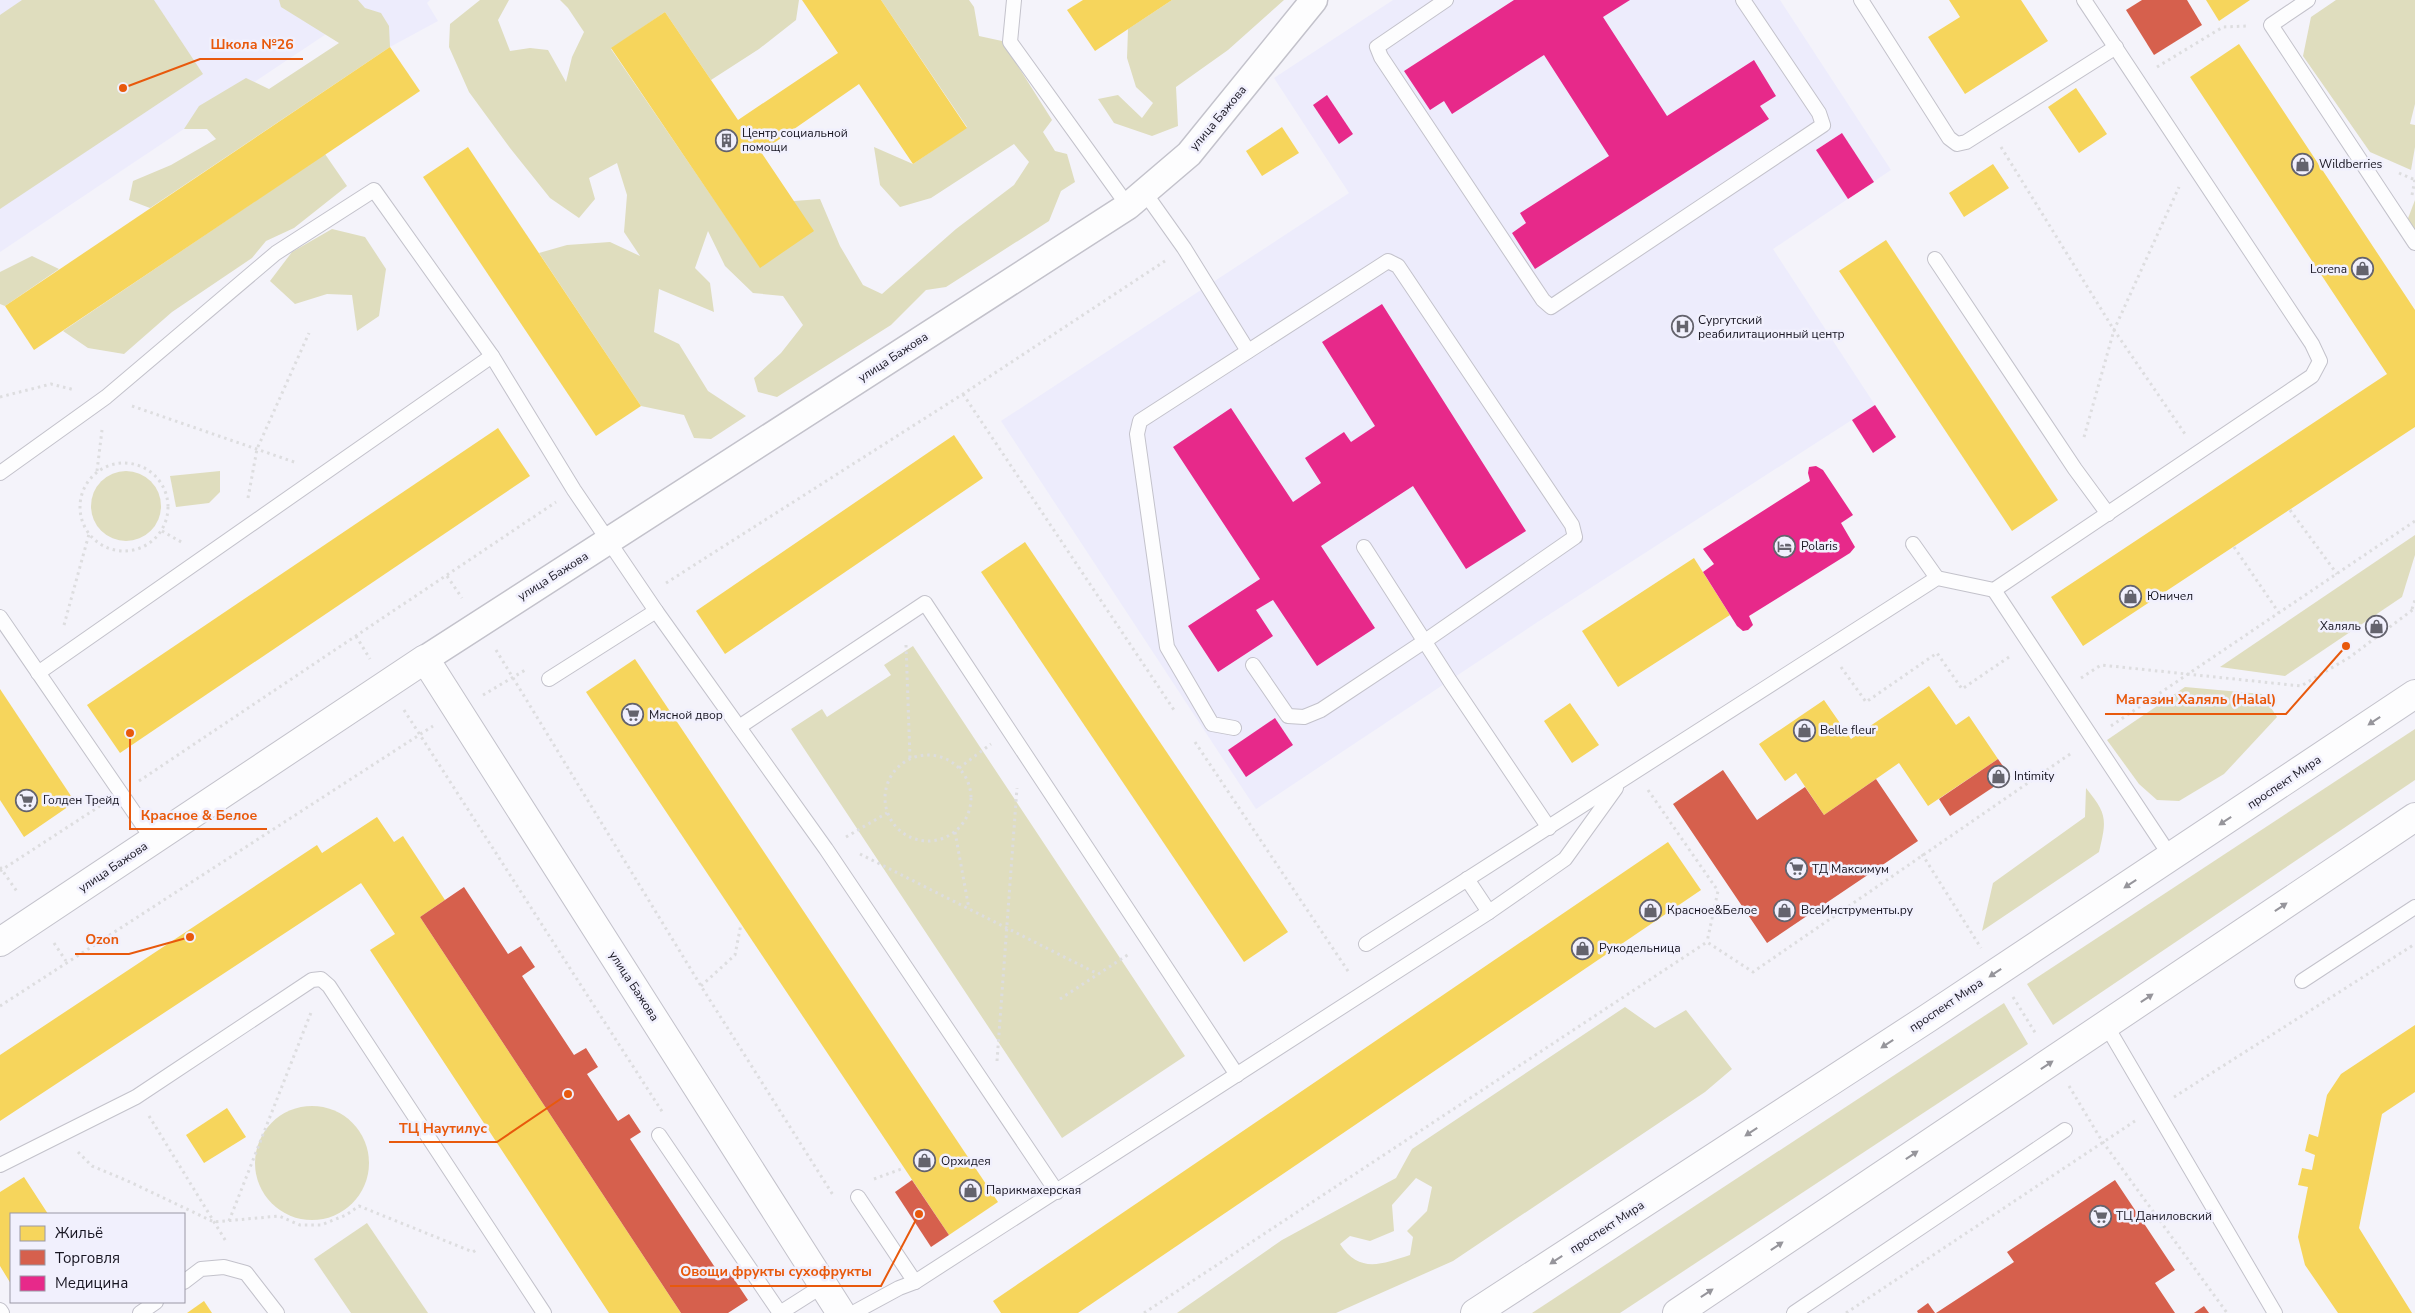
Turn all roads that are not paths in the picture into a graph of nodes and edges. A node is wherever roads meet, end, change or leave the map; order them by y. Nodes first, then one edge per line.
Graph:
1 (1014, 0) edge
2 (1314, 0) edge
3 (1446, 0) edge
4 (1743, 0) edge
5 (1861, 0) edge
6 (2084, 0) edge
7 (2308, 0) edge
8 (2116, 47) junction
9 (1136, 199) junction
10 (2415, 243) edge
11 (1935, 259) dead end
12 (1248, 351) junction
13 (492, 356) junction
14 (0, 473) edge
15 (2108, 514) junction
16 (609, 541) junction
17 (1913, 544) dead end
18 (1364, 546) dead end
19 (1937, 578) junction
20 (1994, 590) junction
21 (656, 611) junction
22 (0, 617) edge
23 (1425, 642) junction
24 (425, 659) junction
25 (1253, 665) dead end
26 (38, 673) junction
27 (549, 679) dead end
28 (2415, 694) edge
29 (739, 728) junction
30 (1234, 728) dead end
31 (1621, 781) junction
32 (2415, 817) edge
33 (1549, 828) junction
34 (153, 840) junction
35 (2171, 857) junction
36 (1467, 879) junction
37 (2415, 907) edge
38 (1489, 912) junction
39 (0, 942) edge
40 (1366, 944) dead end
41 (2302, 981) dead end
42 (2106, 1025) junction
43 (1237, 1075) junction
44 (2065, 1130) dead end
45 (659, 1135) dead end
46 (0, 1164) edge
47 (1057, 1192) junction
48 (858, 1197) dead end
49 (185, 1281) edge
50 (915, 1282) junction
51 (824, 1285) junction
52 (155, 1303) edge
53 (0, 1310) edge
54 (2, 1313) edge
55 (140, 1313) edge
56 (277, 1313) edge
57 (544, 1313) edge
58 (780, 1313) edge
59 (841, 1313) edge
60 (853, 1313) edge
61 (1475, 1313) edge
62 (1677, 1313) edge
63 (1794, 1313) edge
64 (2275, 1313) edge

1 - 9 lane
2 - 9 street, улица Бажова
3 - 4 lane
5 - 8 lane
6 - 8 lane
7 - 10 lane
8 - 15 lane
9 - 12 lane
9 - 16 street, улица Бажова
11 - 15 lane
12 - 23 lane
12 - 30 lane
13 - 14 lane
13 - 16 lane
13 - 26 lane
15 - 20 lane
16 - 21 lane
16 - 24 street, улица Бажова
17 - 19 lane
18 - 23 lane
19 - 20 lane
19 - 31 lane
20 - 35 lane
21 - 27 lane
21 - 29 lane
22 - 26 lane
23 - 25 lane
23 - 33 lane
24 - 34 main road, улица Бажова
24 - 51 main road, улица Бажова
26 - 34 lane
28 -> 35 main road, проспект Мира
29 - 43 lane
29 - 47 lane
31 - 33 lane
31 - 38 lane
42 -> 32 main road
33 - 36 lane
34 - 39 main road, улица Бажова
35 -> 61 main road, проспект Мира
36 - 38 lane
36 - 40 lane
37 - 41 lane
38 - 43 lane
62 -> 42 main road
42 - 64 lane
43 - 47 lane
44 - 63 lane
45 - 58 lane
46 - 57 lane
47 - 50 lane
48 - 50 lane
49 - 56 lane
50 - 60 lane
51 - 58 lane
51 - 59 main road, улица Бажова
52 - 55 lane
53 - 54 lane

